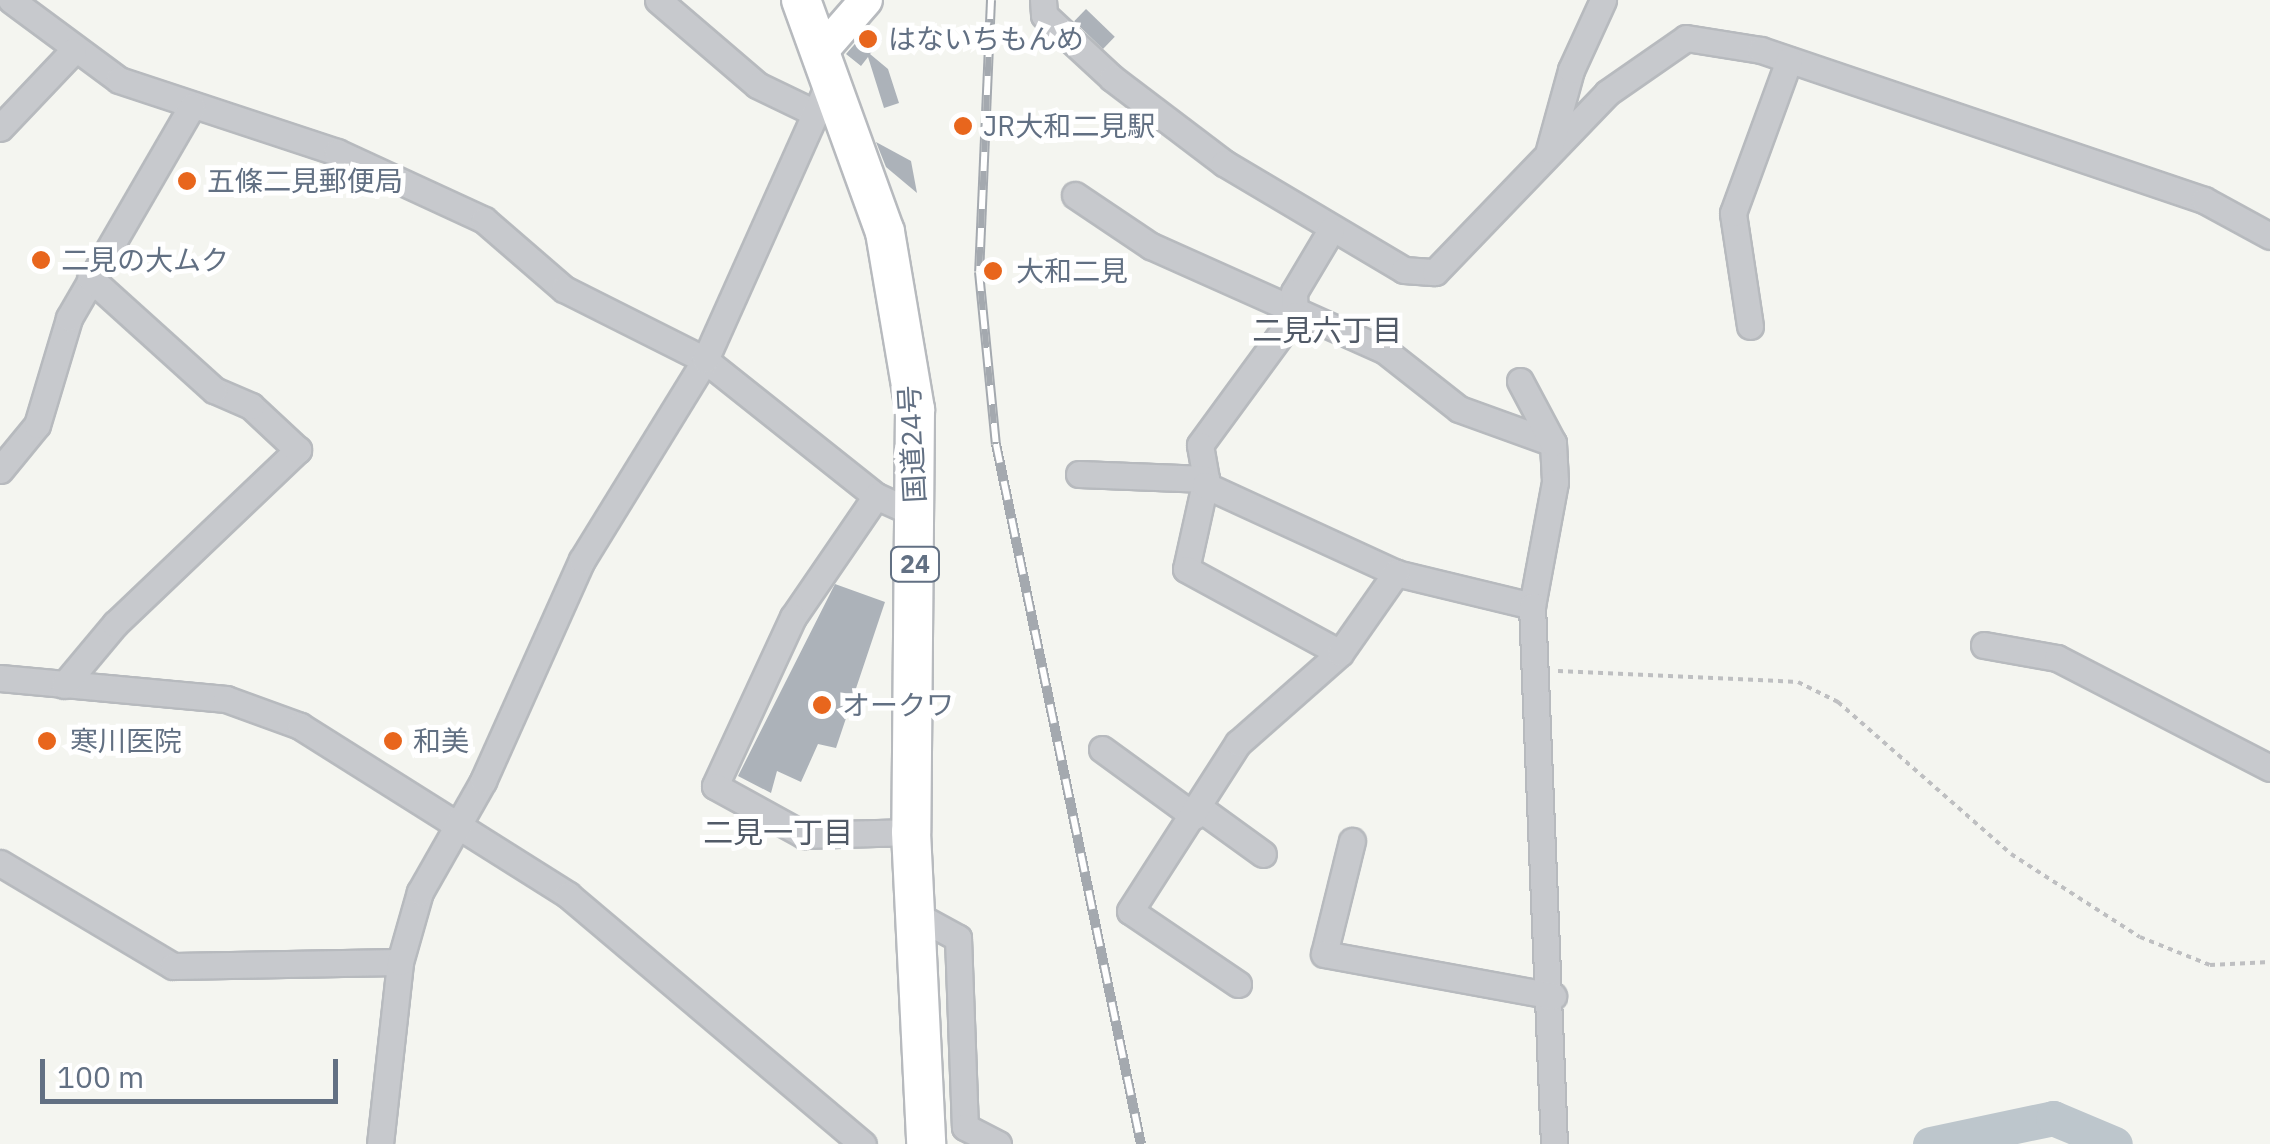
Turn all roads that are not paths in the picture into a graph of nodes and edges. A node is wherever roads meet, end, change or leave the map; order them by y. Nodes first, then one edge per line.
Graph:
1 (11, 0) edge
2 (658, 0) edge
3 (801, 0) edge
4 (866, 0) edge
5 (1043, 0) edge
6 (1603, 0) edge
7 (72, 51) junction
8 (1788, 60) junction
9 (822, 82) junction
10 (192, 106) junction
11 (0, 128) edge
12 (1548, 155) junction
13 (1075, 195) dead end
14 (1332, 230) junction
15 (2270, 236) edge
16 (90, 278) junction
17 (1295, 315) junction
18 (1750, 326) dead end
19 (705, 360) junction
20 (1520, 381) dead end
21 (1553, 444) junction
22 (0, 470) edge
23 (1080, 474) dead end
24 (1205, 482) junction
25 (876, 496) junction
26 (916, 514) junction
27 (1396, 574) junction
28 (1532, 606) junction
29 (1984, 646) dead end
30 (1340, 652) junction
31 (0, 678) edge
32 (64, 685) junction
33 (1102, 749) dead end
34 (2270, 768) edge
35 (1196, 811) junction
36 (456, 826) junction
37 (911, 832) junction
38 (1352, 840) dead end
39 (1263, 854) dead end
40 (0, 863) edge
41 (916, 915) junction
42 (400, 962) junction
43 (1238, 984) dead end
44 (1554, 996) junction
45 (380, 1144) edge
46 (863, 1144) edge
47 (926, 1144) edge
48 (998, 1144) edge
49 (1554, 1144) edge

1 - 7 street
2 - 9 street
3 - 9 highway, 国道24号 / 24
4 - 9 main road
5 - 14 street
6 - 12 street
7 - 10 street
7 - 11 street
8 - 12 street
8 - 15 street
8 - 18 street
9 - 19 street
9 - 26 highway, 国道24号 / 24
10 - 16 street
10 - 19 street
12 - 14 street
13 - 17 street
14 - 17 street
16 - 22 street
16 - 32 street
17 - 21 street
17 - 24 street
19 - 25 street
19 - 36 street
20 - 21 street
21 - 28 street
23 - 24 street
24 - 27 street
24 - 30 street
25 - 26 street
25 - 37 street
26 - 37 highway, 国道24号 / 24
27 - 28 street
27 - 30 street
28 - 44 street
29 - 34 street
30 - 35 street
31 - 32 street
32 - 36 street
33 - 35 street
35 - 39 street
35 - 43 street
36 - 42 street
36 - 46 street
37 - 41 highway, 国道24号 / 24
38 - 44 street
40 - 42 street
41 - 47 highway, 国道24号 / 24
41 - 48 street
42 - 45 street
44 - 49 street

